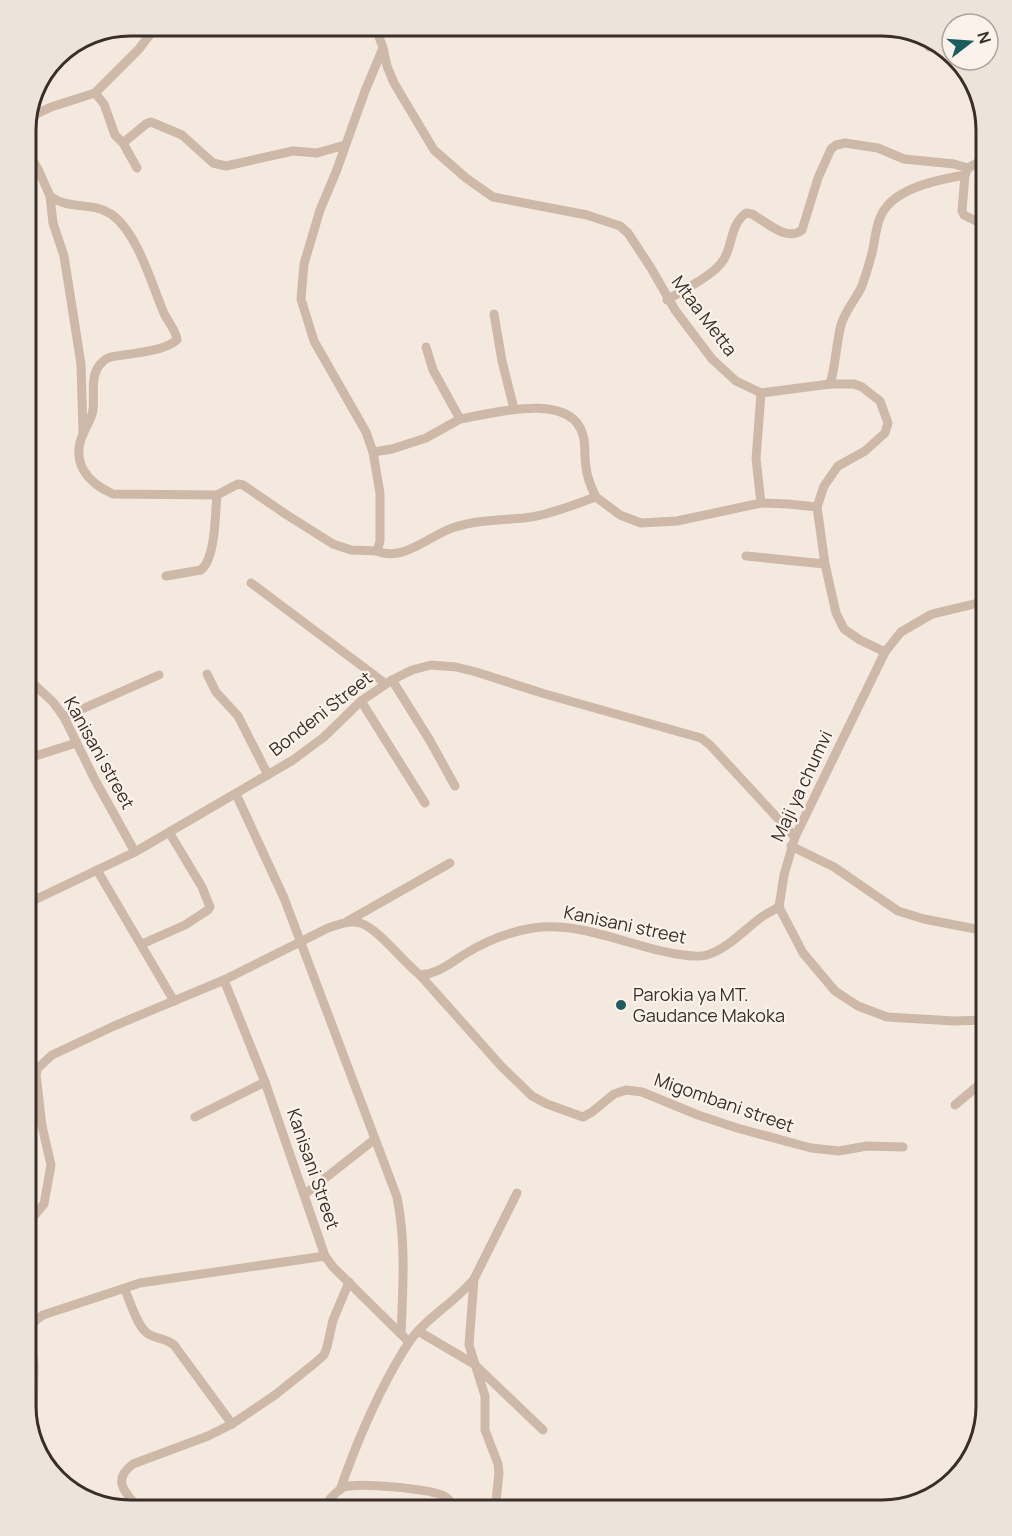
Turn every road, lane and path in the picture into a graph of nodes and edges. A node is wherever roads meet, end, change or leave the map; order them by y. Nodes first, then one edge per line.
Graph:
1 (149, 36) edge
2 (379, 36) edge
3 (383, 48) junction
4 (95, 93) junction
5 (38, 113) edge
6 (123, 143) junction
7 (345, 145) junction
8 (36, 166) edge
9 (976, 166) edge
10 (137, 168) dead end
11 (967, 172) junction
12 (50, 196) junction
13 (976, 221) edge
14 (667, 300) junction
15 (494, 314) dead end
16 (426, 347) dead end
17 (830, 384) junction
18 (761, 393) junction
19 (514, 409) junction
20 (460, 419) junction
21 (83, 433) junction
22 (373, 452) junction
23 (216, 495) junction
24 (597, 497) junction
25 (760, 503) junction
26 (817, 507) junction
27 (377, 552) junction
28 (746, 556) dead end
29 (825, 564) junction
30 (166, 576) dead end
31 (251, 583) dead end
32 (976, 604) edge
33 (885, 652) junction
34 (207, 674) dead end
35 (159, 675) dead end
36 (389, 682) junction
37 (36, 686) edge
38 (361, 701) junction
39 (64, 717) junction
40 (76, 743) junction
41 (36, 756) edge
42 (268, 775) junction
43 (455, 786) dead end
44 (236, 794) junction
45 (425, 803) dead end
46 (169, 832) junction
47 (793, 841) junction
48 (135, 852) junction
49 (450, 863) dead end
50 (97, 870) junction
51 (36, 899) edge
52 (779, 908) junction
53 (346, 922) junction
54 (976, 929) edge
55 (300, 942) junction
56 (142, 944) junction
57 (420, 975) junction
58 (224, 980) junction
59 (174, 1001) junction
60 (976, 1020) edge
61 (36, 1074) joint
62 (265, 1082) junction
63 (976, 1088) edge
64 (955, 1105) dead end
65 (195, 1117) dead end
66 (375, 1139) junction
67 (903, 1147) dead end
68 (517, 1193) dead end
69 (305, 1194) junction
70 (36, 1213) edge
71 (325, 1256) junction
72 (474, 1279) junction
73 (349, 1282) junction
74 (125, 1290) junction
75 (36, 1320) edge
76 (418, 1331) junction
77 (401, 1334) junction
78 (409, 1342) junction
79 (474, 1364) junction
80 (232, 1424) junction
81 (543, 1430) dead end
82 (340, 1490) junction
83 (132, 1500) edge
84 (330, 1500) edge
85 (447, 1500) edge
86 (496, 1500) edge

1 - 4 street
2 - 3 street, Mtaa Metta
3 - 7 street
3 - 14 street, Mtaa Metta
4 - 5 street
4 - 6 street
6 - 7 street
6 - 10 street
7 - 22 street
8 - 12 street
9 - 11 street
11 - 13 street
11 - 14 street
11 - 17 street
12 - 21 street
12 - 21 street
14 - 18 street, Mtaa Metta
15 - 19 street
16 - 20 street
17 - 18 street
17 - 26 street
18 - 25 street
19 - 20 street
19 - 24 street
20 - 22 street
21 - 23 street
22 - 27 street
23 - 27 street
23 - 30 street
24 - 25 street
24 - 27 street
25 - 26 street
26 - 29 street
28 - 29 street
29 - 33 street
31 - 36 street
32 - 33 street, Maji ya chumvi
33 - 47 street, Maji ya chumvi
34 - 42 street
35 - 39 street
36 - 38 street, Bondeni Street
36 - 43 street
36 - 47 street, Bondeni Street
37 - 39 street, Kanisani street
38 - 42 street, Bondeni Street
38 - 45 street
39 - 40 street, Kanisani street
40 - 41 street
40 - 48 street, Kanisani street
42 - 44 street, Bondeni Street
44 - 46 street, Bondeni Street
44 - 55 street
46 - 48 street, Bondeni Street
46 - 56 street
47 - 52 street, Maji ya chumvi
47 - 54 street
48 - 50 street, Bondeni Street
49 - 53 street
50 - 51 street, Bondeni Street
50 - 56 street
52 - 57 street, Kanisani street
52 - 60 street
53 - 55 street
53 - 57 street
55 - 58 street
55 - 66 street
56 - 59 street
57 - 67 street, Migombani street
58 - 59 street
58 - 62 street, Kanisani Street
59 - 61 street
61 - 70 street
62 - 65 street
62 - 69 street, Kanisani Street
63 - 64 street
66 - 69 street
66 - 77 street
68 - 72 street
69 - 71 street, Kanisani Street
71 - 73 street, Kanisani Street
71 - 74 street
72 - 76 street
72 - 79 street
73 - 77 street, Kanisani Street
73 - 80 street
74 - 75 street
74 - 80 street
76 - 78 street
76 - 79 street
77 - 78 street, Kanisani Street
78 - 82 street
79 - 81 street
79 - 86 street
80 - 83 street
82 - 84 street
82 - 85 street

